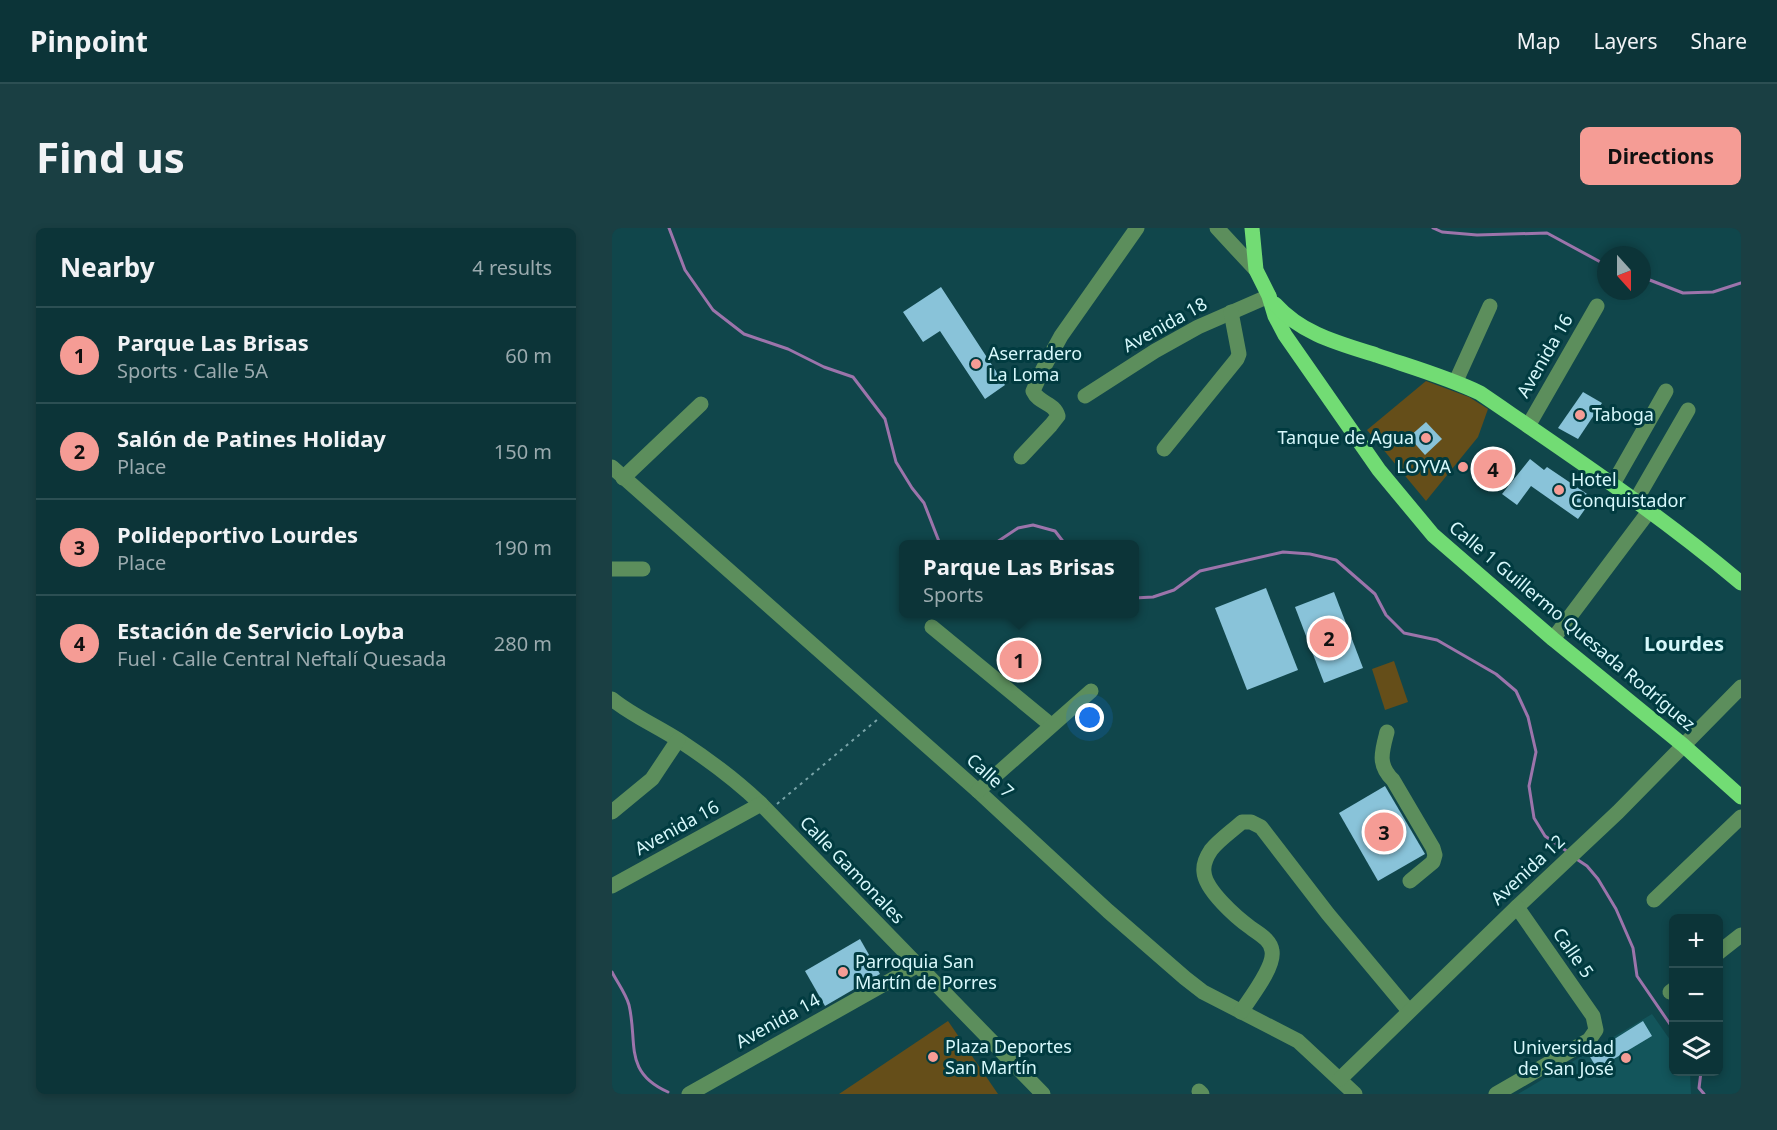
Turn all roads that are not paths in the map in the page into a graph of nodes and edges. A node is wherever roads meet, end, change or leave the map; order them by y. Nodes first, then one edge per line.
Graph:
1 (1137, 228) edge
2 (1217, 228) edge
3 (1252, 228) edge
4 (1256, 270) junction
5 (1269, 296) junction
6 (1490, 306) dead end
7 (1597, 306) dead end
8 (1231, 312) junction
9 (1328, 340) junction
10 (1307, 366) junction
11 (1456, 381) junction
12 (1666, 392) dead end
13 (1085, 396) dead end
14 (701, 404) dead end
15 (1688, 410) dead end
16 (1528, 426) junction
17 (1164, 449) dead end
18 (1021, 457) dead end
19 (618, 473) edge
20 (1613, 484) junction
21 (1636, 500) junction
22 (1650, 510) junction
23 (612, 569) edge
24 (643, 569) dead end
25 (1741, 583) edge
26 (932, 627) dead end
27 (1553, 639) junction
28 (1741, 687) edge
29 (1091, 691) dead end
30 (612, 699) edge
31 (1051, 725) junction
32 (1387, 732) dead end
33 (678, 740) junction
34 (1683, 745) junction
35 (978, 791) junction
36 (1741, 797) edge
37 (765, 808) junction
38 (612, 812) edge
39 (1741, 817) edge
40 (1410, 881) dead end
41 (612, 886) edge
42 (1654, 900) dead end
43 (1517, 907) junction
44 (1741, 935) edge
45 (1723, 950) edge
46 (918, 965) junction
47 (1409, 1011) junction
48 (1241, 1012) junction
49 (1340, 1078) junction
50 (690, 1094) edge
51 (1043, 1094) edge
52 (1355, 1094) edge
53 (1496, 1094) edge

1 - 18 street
2 - 4 street
3 - 4 main road
4 - 5 main road
5 - 8 street, Avenida 18
5 - 9 main road
5 - 10 main road, Calle 1 Guillermo Quesada Rodríguez
6 - 11 street
7 - 16 street, Avenida 16
8 - 13 street, Avenida 18
8 - 17 street
9 - 10 main road
9 - 11 main road
10 - 27 main road, Calle 1 Guillermo Quesada Rodríguez
11 - 16 main road
12 - 20 street
14 - 19 street
15 - 21 street
16 - 20 main road
19 - 35 street, Calle 7
20 - 21 main road
21 - 22 main road
22 - 25 main road
22 - 27 street
23 - 24 street
26 - 31 street
27 - 34 main road, Calle 1 Guillermo Quesada Rodríguez
28 - 34 street, Avenida 12
29 - 31 street
30 - 33 street, Calle Gamonales
31 - 35 street
32 - 40 street
33 - 37 street, Calle Gamonales
33 - 38 street
34 - 36 main road, Calle 1 Guillermo Quesada Rodríguez
34 - 43 street, Avenida 12
35 - 48 street, Calle 7
37 - 41 street, Avenida 16
37 - 46 street, Calle Gamonales
39 - 42 street
43 - 47 street, Avenida 12
43 - 53 street, Calle 5
44 - 45 street
46 - 50 street, Avenida 14
46 - 51 street, Calle Gamonales
47 - 48 street
47 - 49 street, Avenida 12
48 - 49 street, Calle 7
49 - 52 street, Calle 7

